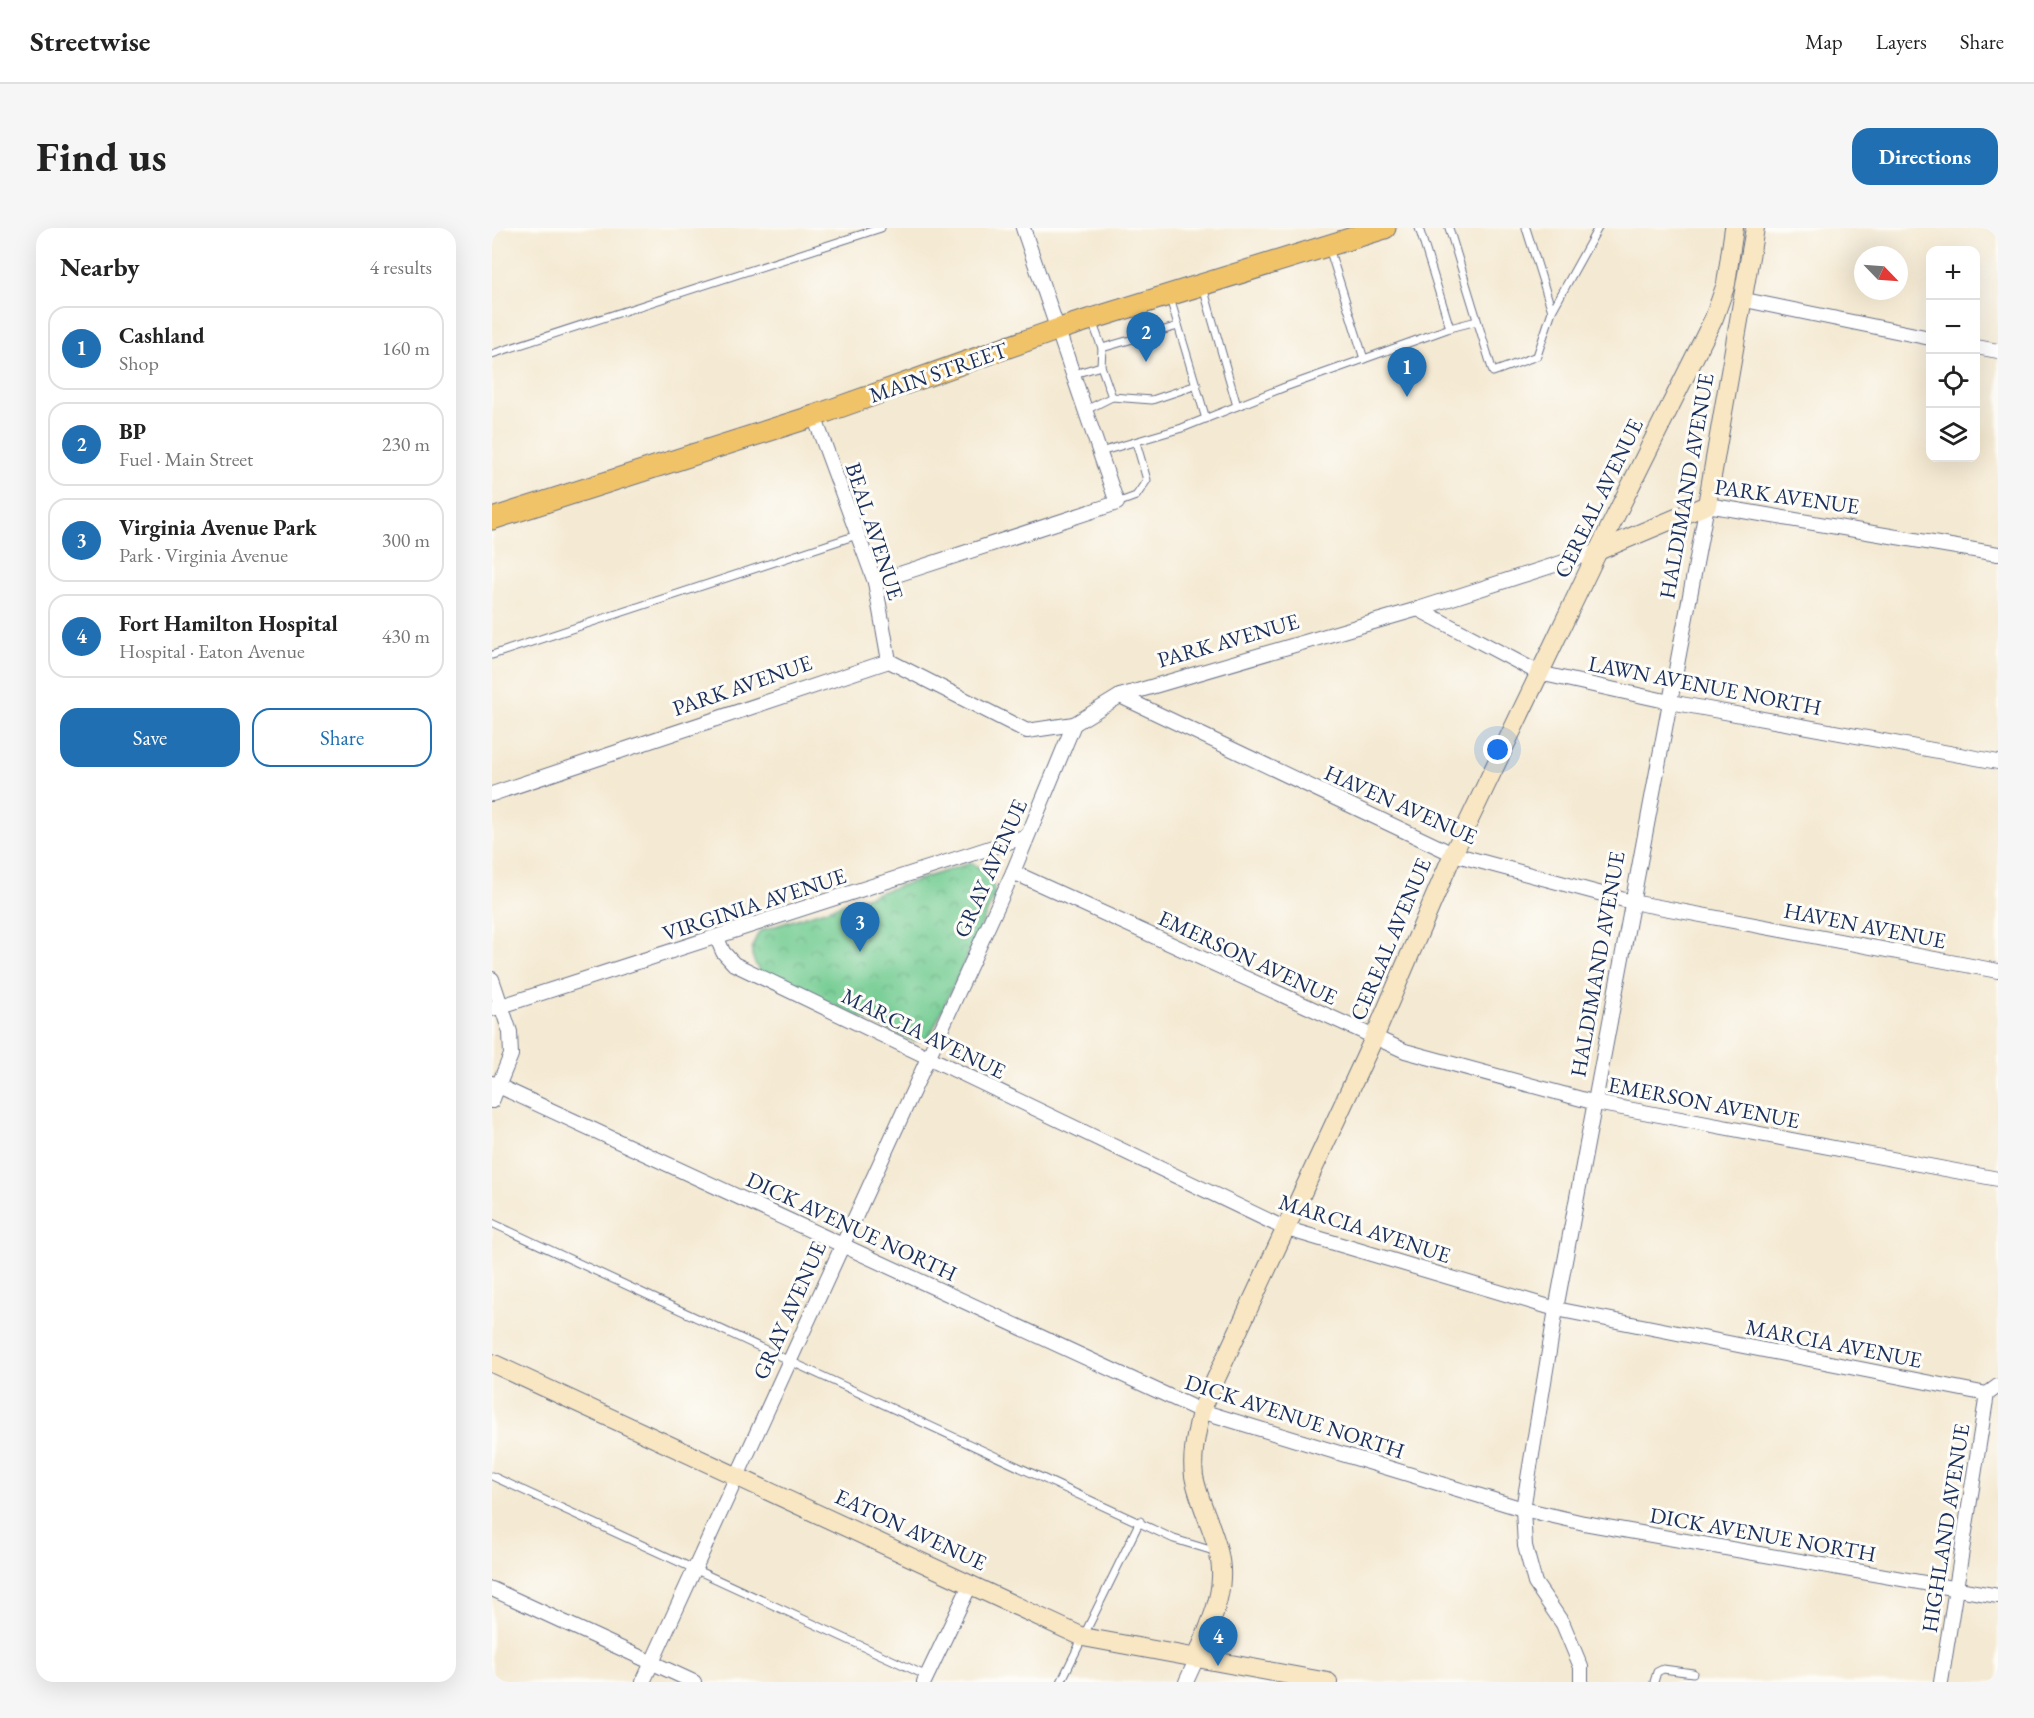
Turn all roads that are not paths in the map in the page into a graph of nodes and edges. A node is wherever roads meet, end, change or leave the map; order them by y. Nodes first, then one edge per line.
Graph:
1 (881, 228) edge
2 (1023, 228) edge
3 (1385, 228) edge
4 (1419, 228) edge
5 (1449, 228) edge
6 (1526, 228) edge
7 (1598, 228) edge
8 (1734, 228) edge
9 (1356, 232) edge
10 (1755, 236) edge
11 (1328, 246) junction
12 (1203, 285) junction
13 (1169, 295) junction
14 (1744, 300) junction
15 (1552, 311) junction
16 (1091, 319) junction
17 (1477, 321) junction
18 (1178, 326) junction
19 (1450, 328) junction
20 (1059, 329) junction
21 (1926, 337) edge
22 (1102, 348) junction
23 (1980, 348) edge
24 (1998, 351) edge
25 (492, 354) edge
26 (1364, 359) junction
27 (1101, 366) junction
28 (1074, 374) junction
29 (1197, 385) junction
30 (1112, 397) junction
31 (1237, 406) junction
32 (1086, 410) junction
33 (814, 416) junction
34 (1206, 419) junction
35 (1137, 442) junction
36 (1100, 452) junction
37 (1117, 503) junction
38 (1707, 506) junction
39 (492, 519) edge
40 (857, 535) junction
41 (1598, 551) junction
42 (1998, 554) edge
43 (875, 582) junction
44 (1418, 609) junction
45 (492, 655) edge
46 (889, 661) junction
47 (1539, 673) junction
48 (1120, 696) junction
49 (1670, 702) junction
50 (1074, 724) junction
51 (1998, 762) edge
52 (492, 794) edge
53 (1027, 836) junction
54 (1453, 854) junction
55 (1013, 872) junction
56 (1632, 902) junction
57 (717, 938) junction
58 (1998, 971) edge
59 (492, 979) edge
60 (496, 1007) edge
61 (1374, 1038) junction
62 (927, 1059) junction
63 (495, 1084) edge
64 (492, 1101) edge
65 (1596, 1102) junction
66 (1998, 1179) edge
67 (492, 1223) edge
68 (1284, 1228) junction
69 (841, 1244) junction
70 (1556, 1309) junction
71 (789, 1361) junction
72 (492, 1363) edge
73 (1992, 1390) edge
74 (1201, 1412) junction
75 (492, 1476) edge
76 (737, 1476) junction
77 (1523, 1509) junction
78 (1140, 1521) junction
79 (1219, 1552) junction
80 (695, 1568) junction
81 (971, 1583) junction
82 (492, 1590) edge
83 (1956, 1590) junction
84 (1998, 1596) edge
85 (1083, 1637) junction
86 (1197, 1658) junction
87 (652, 1663) junction
88 (1693, 1673) dead end
89 (925, 1679) edge
90 (643, 1682) edge
91 (694, 1682) edge
92 (1061, 1682) edge
93 (1186, 1682) edge
94 (1328, 1682) edge
95 (1581, 1682) edge
96 (1654, 1682) edge
97 (1941, 1682) edge

1 - 25 lane
2 - 20 street
3 - 9 main road, MAIN STREET
4 - 19 lane
5 - 17 lane
6 - 15 lane
7 - 15 lane
8 - 41 street, CEREAL AVENUE
9 - 11 main road, MAIN STREET
10 - 14 street, HALDIMAND AVENUE
11 - 12 main road, MAIN STREET
11 - 26 lane
12 - 13 main road, MAIN STREET
12 - 31 lane
13 - 16 main road, MAIN STREET
13 - 18 lane
14 - 21 street
14 - 38 street, HALDIMAND AVENUE
15 - 17 lane
16 - 20 main road, MAIN STREET
16 - 22 lane
17 - 19 lane
18 - 22 lane
18 - 29 lane
19 - 26 lane
20 - 28 street
20 - 33 main road, MAIN STREET
22 - 27 lane
23 - 24 street
26 - 31 lane
27 - 28 lane
27 - 30 lane
28 - 32 street
29 - 30 lane
29 - 34 lane
30 - 32 lane
31 - 34 lane
32 - 36 street
33 - 39 main road, MAIN STREET
33 - 40 street, BEAL AVENUE
34 - 35 lane
35 - 36 lane
35 - 37 lane
36 - 37 street
37 - 43 street
38 - 41 street, PARK AVENUE
38 - 42 street, PARK AVENUE
38 - 49 street, HALDIMAND AVENUE
40 - 43 street, BEAL AVENUE
40 - 45 lane
41 - 44 street, PARK AVENUE
41 - 47 street, CEREAL AVENUE
43 - 46 street, BEAL AVENUE
44 - 47 street, LAWN AVENUE NORTH
44 - 48 street, PARK AVENUE
46 - 50 street, PARK AVENUE
46 - 52 street, PARK AVENUE
47 - 49 street, LAWN AVENUE NORTH
47 - 54 street, CEREAL AVENUE
48 - 50 street, PARK AVENUE
48 - 54 street, HAVEN AVENUE
49 - 51 street, LAWN AVENUE NORTH
49 - 56 street, HALDIMAND AVENUE
50 - 53 street, GRAY AVENUE
53 - 55 street, GRAY AVENUE
53 - 57 street, VIRGINIA AVENUE
54 - 56 street, HAVEN AVENUE
54 - 61 street, CEREAL AVENUE
55 - 61 street, EMERSON AVENUE
55 - 62 street, GRAY AVENUE
56 - 58 street, HAVEN AVENUE
56 - 65 street, HALDIMAND AVENUE
57 - 60 street, VIRGINIA AVENUE
57 - 62 street, MARCIA AVENUE
59 - 60 street
60 - 63 street
61 - 65 street, EMERSON AVENUE
61 - 68 street, CEREAL AVENUE
62 - 68 street, MARCIA AVENUE
62 - 69 street, GRAY AVENUE
63 - 64 street
63 - 69 street, DICK AVENUE NORTH
65 - 66 street, EMERSON AVENUE
65 - 70 street, HALDIMAND AVENUE
67 - 71 lane
68 - 70 street, MARCIA AVENUE
68 - 74 street, CEREAL AVENUE
69 - 71 street, GRAY AVENUE
69 - 74 street, DICK AVENUE NORTH
70 - 73 street, MARCIA AVENUE
70 - 77 street, HALDIMAND AVENUE
71 - 76 street, GRAY AVENUE
71 - 78 lane
72 - 76 street, EATON AVENUE
73 - 83 street, HIGHLAND AVENUE
74 - 77 street, DICK AVENUE NORTH
74 - 79 street, CEREAL AVENUE
75 - 80 lane
76 - 80 street, GRAY AVENUE
76 - 81 street, EATON AVENUE
77 - 83 street, DICK AVENUE NORTH
77 - 95 street, HALDIMAND AVENUE
78 - 79 lane
78 - 85 lane
79 - 86 street, CEREAL AVENUE
80 - 87 street, GRAY AVENUE
80 - 89 lane
81 - 85 street, EATON AVENUE
81 - 89 street
82 - 87 street
83 - 84 street, DICK AVENUE NORTH
83 - 97 street, HIGHLAND AVENUE
85 - 86 street, EATON AVENUE
85 - 92 lane
86 - 93 street, CEREAL AVENUE
86 - 94 street, EATON AVENUE
87 - 90 street, GRAY AVENUE
87 - 91 street
88 - 96 lane

